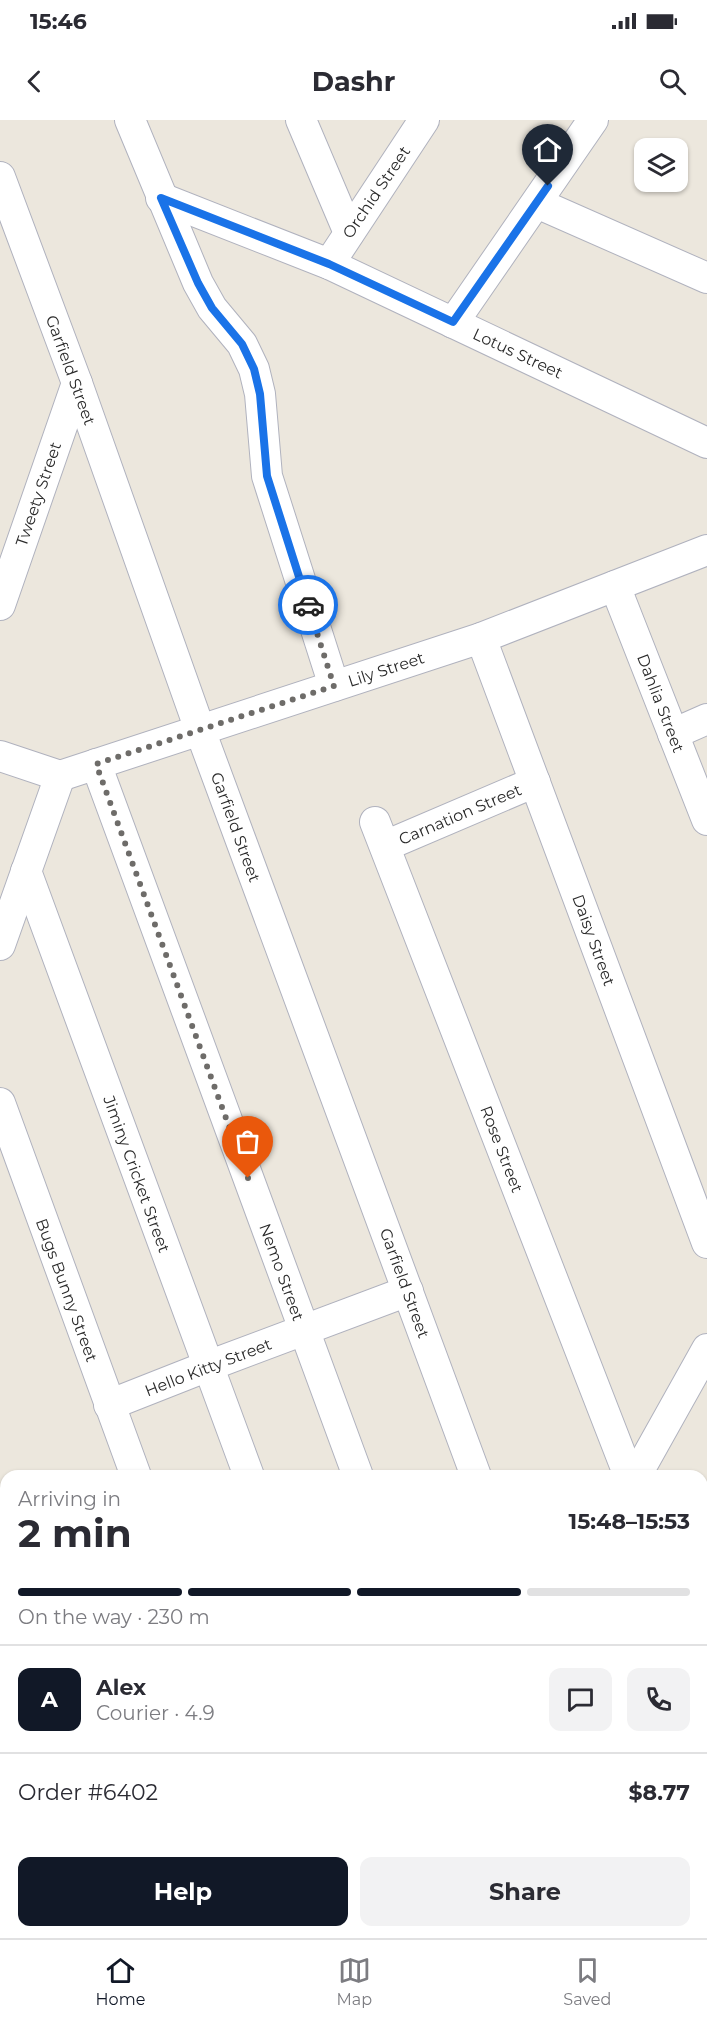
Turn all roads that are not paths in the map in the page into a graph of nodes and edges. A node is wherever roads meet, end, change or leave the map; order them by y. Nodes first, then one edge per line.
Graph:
1 (130, 120) edge
2 (301, 120) edge
3 (424, 120) edge
4 (592, 120) edge
5 (0, 177) edge
6 (161, 198) junction
7 (537, 203) junction
8 (348, 233) junction
9 (329, 264) junction
10 (707, 278) edge
11 (453, 322) junction
12 (77, 383) junction
13 (707, 443) edge
14 (707, 550) edge
15 (615, 586) junction
16 (0, 605) edge
17 (481, 638) junction
18 (334, 686) junction
19 (707, 719) edge
20 (200, 730) junction
21 (673, 734) junction
22 (0, 756) edge
23 (96, 764) junction
24 (60, 776) junction
25 (535, 782) junction
26 (707, 820) edge
27 (380, 834) joint
28 (26, 871) junction
29 (0, 945) edge
30 (0, 1103) edge
31 (707, 1243) edge
32 (408, 1291) junction
33 (303, 1330) junction
34 (707, 1349) edge
35 (208, 1365) junction
36 (109, 1406) junction
37 (134, 1470) edge
38 (247, 1470) edge
39 (356, 1470) edge
40 (474, 1470) edge
41 (627, 1470) edge
42 (639, 1470) edge

1 - 6 street
2 - 8 street
3 - 8 street, Orchid Street
4 - 7 street
5 - 12 street, Garfield Street
6 - 9 street, Lotus Street
6 - 18 street
7 - 10 street
7 - 11 street
8 - 9 street, Orchid Street
9 - 11 street, Lotus Street
11 - 13 street, Lotus Street
12 - 16 street, Tweety Street
12 - 20 street, Garfield Street
14 - 15 street, Lily Street
15 - 17 street, Lily Street
15 - 21 street, Dahlia Street
17 - 18 street, Lily Street
17 - 25 street, Daisy Street
18 - 20 street, Lily Street
19 - 21 street
20 - 23 street, Lily Street
20 - 32 street, Garfield Street
21 - 26 street, Dahlia Street
22 - 24 street
23 - 24 street, Lily Street
23 - 33 street, Nemo Street
24 - 28 street
25 - 27 street, Carnation Street
25 - 31 street, Daisy Street
27 - 41 street, Rose Street
28 - 29 street
28 - 35 street, Jiminy Cricket Street
30 - 36 street, Bugs Bunny Street
32 - 33 street, Hello Kitty Street
32 - 40 street, Garfield Street
33 - 35 street, Hello Kitty Street
33 - 39 street, Nemo Street
34 - 42 street
35 - 36 street, Hello Kitty Street
35 - 38 street, Jiminy Cricket Street
36 - 37 street, Bugs Bunny Street

